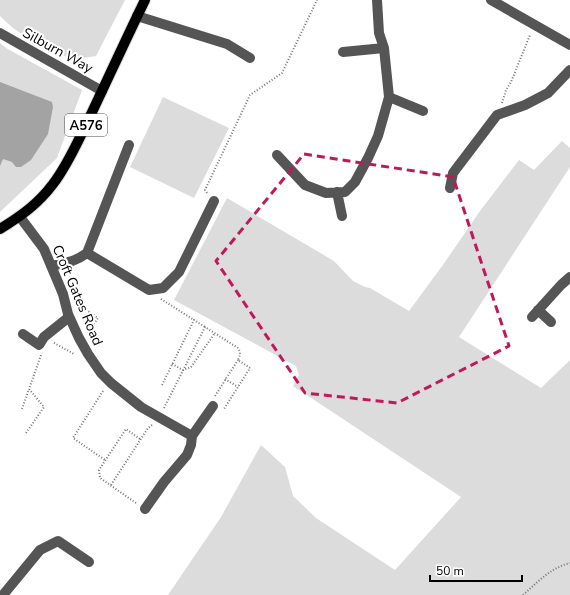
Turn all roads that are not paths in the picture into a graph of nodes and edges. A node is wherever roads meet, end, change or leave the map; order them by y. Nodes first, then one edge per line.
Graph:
1 (145, 0) edge
2 (377, 0) edge
3 (495, 1) edge
4 (137, 16) junction
5 (0, 33) edge
6 (570, 45) edge
7 (384, 48) junction
8 (343, 52) dead end
9 (250, 58) dead end
10 (570, 70) edge
11 (102, 91) junction
12 (389, 98) junction
13 (423, 112) dead end
14 (129, 145) dead end
15 (277, 155) dead end
16 (450, 188) dead end
17 (337, 192) junction
18 (214, 201) road end
19 (342, 216) dead end
20 (20, 217) junction
21 (0, 229) edge
22 (87, 252) junction
23 (51, 266) junction
24 (570, 277) edge
25 (69, 317) junction
26 (551, 322) dead end
27 (23, 334) dead end
28 (213, 406) road end
29 (192, 436) junction
30 (145, 509) road end
31 (89, 562) dead end
32 (4, 595) edge

1 - 4 main road, A576
2 - 7 street
3 - 6 street
4 - 9 street
4 - 11 main road, A576
5 - 11 street, Silburn Way
7 - 8 street
7 - 12 street
10 - 16 street
11 - 20 main road, A576
12 - 13 street
12 - 17 street
14 - 22 street
15 - 17 street
17 - 19 street
18 - 22 street
20 - 21 main road, A576
20 - 23 street, Croft Gates Road
22 - 23 street
23 - 25 street, Croft Gates Road
24 - 26 street
25 - 27 street
25 - 29 street, Croft Gates Road
28 - 29 street
29 - 30 street
31 - 32 street

